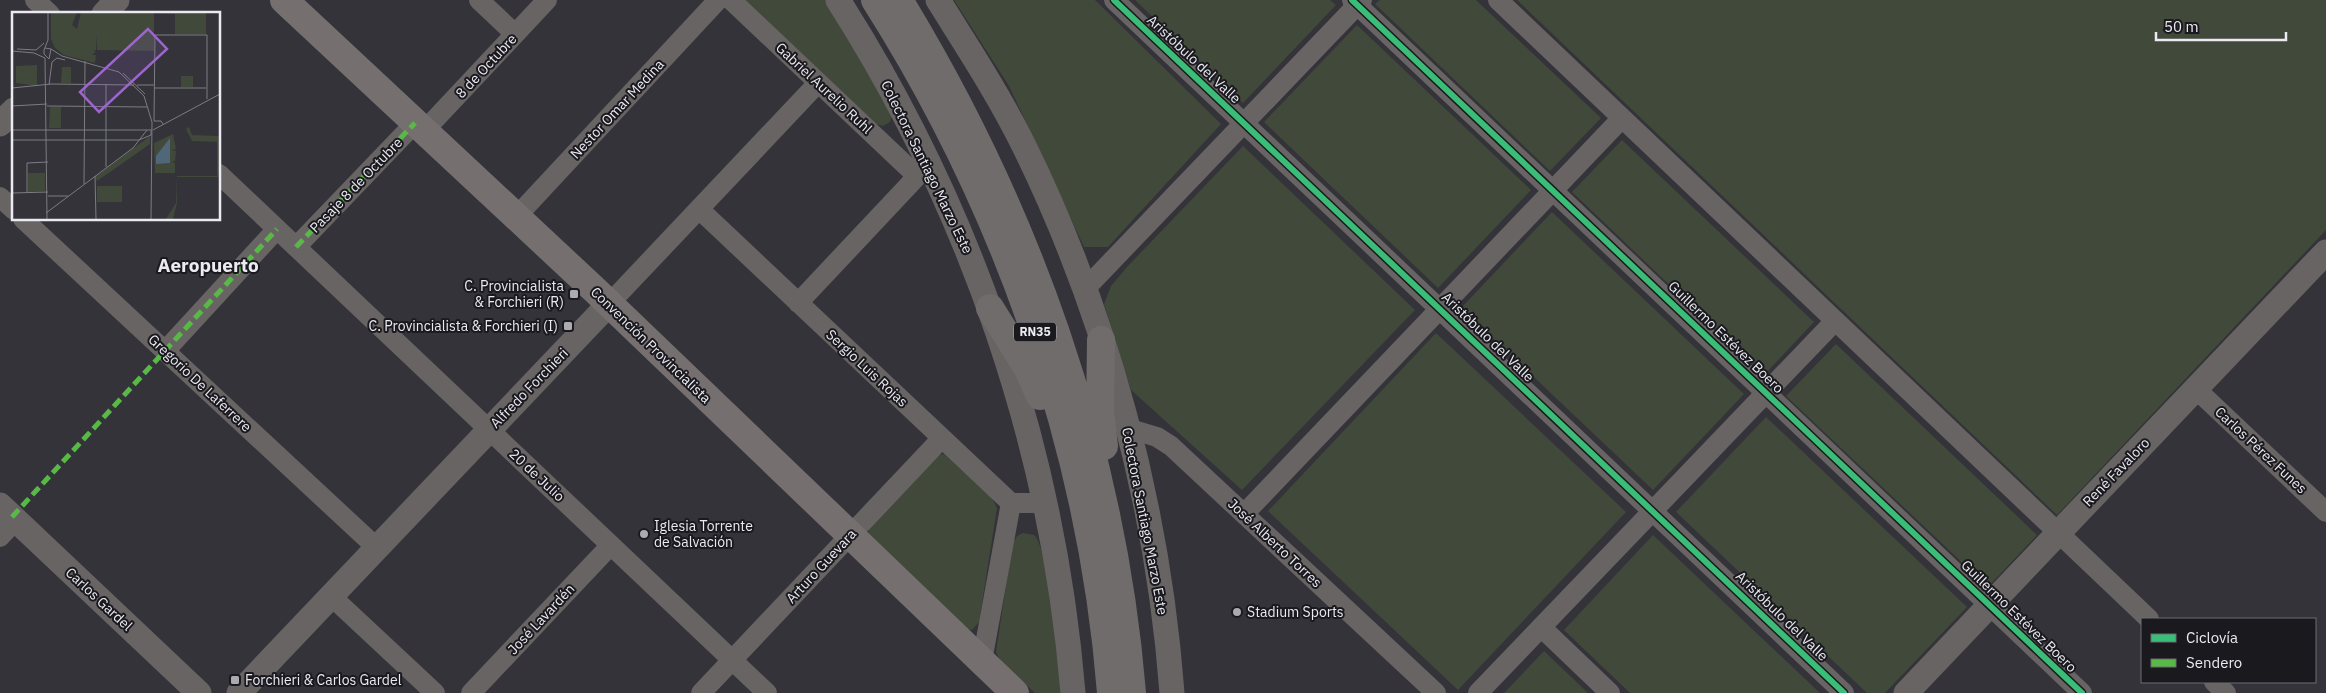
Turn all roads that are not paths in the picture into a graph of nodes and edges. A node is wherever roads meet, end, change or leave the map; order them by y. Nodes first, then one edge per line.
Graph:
1 (35, 0) edge
2 (117, 0) edge
3 (284, 0) edge
4 (479, 0) edge
5 (547, 0) edge
6 (718, 0) edge
7 (731, 0) edge
8 (838, 0) edge
9 (875, 0) edge
10 (899, 0) edge
11 (938, 0) edge
12 (1114, 0) edge
13 (1498, 0) edge
14 (1357, 2) edge
15 (48, 12) edge
16 (106, 12) edge
17 (515, 34) junction
18 (818, 83) junction
19 (12, 112) edge
20 (1622, 118) junction
21 (1244, 123) junction
22 (0, 124) edge
23 (420, 127) junction
24 (923, 170) junction
25 (220, 175) edge
26 (1553, 190) junction
27 (0, 197) edge
28 (12, 208) edge
29 (699, 209) junction
30 (516, 217) junction
31 (24, 220) edge
32 (277, 229) junction
33 (296, 247) junction
34 (2326, 252) edge
35 (1084, 290) junction
36 (798, 303) junction
37 (609, 304) junction
38 (990, 308) junction
39 (1440, 309) junction
40 (1835, 320) junction
41 (1101, 340) junction
42 (165, 351) junction
43 (2196, 389) junction
44 (1766, 393) junction
45 (1127, 428) junction
46 (489, 430) junction
47 (942, 438) junction
48 (1010, 503) junction
49 (1045, 503) junction
50 (1653, 511) junction
51 (2326, 512) edge
52 (1244, 514) junction
53 (5, 521) edge
54 (2058, 533) junction
55 (850, 535) junction
56 (611, 545) junction
57 (377, 548) junction
58 (331, 596) junction
59 (1100, 601) junction
60 (1990, 605) junction
61 (2148, 618) edge
62 (1541, 627) junction
63 (732, 660) junction
64 (982, 661) junction
65 (2215, 683) edge
66 (1125, 692) edge
67 (199, 693) edge
68 (239, 693) edge
69 (435, 693) edge
70 (471, 693) edge
71 (701, 693) edge
72 (767, 693) edge
73 (1016, 693) edge
74 (1073, 693) edge
75 (1172, 693) edge
76 (1436, 693) edge
77 (1478, 693) edge
78 (1610, 693) edge
79 (1844, 693) edge
80 (1906, 693) edge
81 (2082, 693) edge
82 (2226, 693) edge

1 - 15 street
2 - 16 street
3 - 23 main road, Convención Provincialista
4 - 17 street
5 - 17 street, 8 de Octubre
6 - 30 street, Nestor Omar Medina
7 - 18 street, Gabriel Aurelio Ruhl
8 - 24 street, Colectora Santiago Marzo Este
9 - 59 highway, RN35
10 - 66 highway, RN35
11 - 35 street, Colectora Santiago Marzo Este
12 - 21 street, Aristóbulo del Valle
13 - 20 street
14 - 21 street
14 - 26 street, Guillermo Estévez Boero
17 - 23 street, 8 de Octubre
18 - 24 street, Gabriel Aurelio Ruhl
18 - 29 street, Alfredo Forchieri
19 - 22 street
20 - 26 street
20 - 40 street
21 - 35 street
21 - 39 street, Aristóbulo del Valle
23 - 30 main road, Convención Provincialista
23 - 33 street, Pasaje 8 de Octubre
24 - 36 street
24 - 38 street, Colectora Santiago Marzo Este
25 - 32 street, 20 de Julio
26 - 39 street
26 - 44 street, Guillermo Estévez Boero
27 - 28 street
29 - 36 street, Sergio Luis Rojas
29 - 37 street, Alfredo Forchieri
30 - 37 main road, Convención Provincialista
31 - 42 street, Gregorio De Laferrere
32 - 33 street, 20 de Julio
32 - 42 street
33 - 46 street, 20 de Julio
34 - 43 street, René Favaloro
35 - 41 street, Colectora Santiago Marzo Este
36 - 47 street, Sergio Luis Rojas
37 - 46 street, Alfredo Forchieri
37 - 55 main road, Convención Provincialista
38 - 49 street, Colectora Santiago Marzo Este
38 - 59 highway
39 - 50 street, Aristóbulo del Valle
39 - 52 street
40 - 44 street
40 - 54 street
41 - 45 street, Colectora Santiago Marzo Este
41 - 66 highway
42 - 57 street, Gregorio De Laferrere
43 - 51 street, Carlos Pérez Funes
43 - 54 street, René Favaloro
44 - 50 street
44 - 60 street, Guillermo Estévez Boero
45 - 52 street, José Alberto Torres
45 - 75 street, Colectora Santiago Marzo Este
46 - 56 street, 20 de Julio
46 - 57 street, Alfredo Forchieri
47 - 48 street, Sergio Luis Rojas
47 - 55 street, Arturo Guevara
48 - 49 street
48 - 64 street
49 - 74 street, Colectora Santiago Marzo Este
50 - 62 street
50 - 79 street, Aristóbulo del Valle
52 - 76 street, José Alberto Torres
53 - 67 street, Carlos Gardel
54 - 60 street, René Favaloro
54 - 61 street
55 - 63 street, Arturo Guevara
55 - 64 main road, Convención Provincialista
56 - 63 street, 20 de Julio
56 - 70 street, José Lavardén
57 - 58 street, Alfredo Forchieri
58 - 68 street, Alfredo Forchieri
58 - 69 street
59 - 66 highway, RN35
60 - 80 street, René Favaloro
60 - 81 street, Guillermo Estévez Boero
62 - 77 street
62 - 78 street
63 - 71 street, Arturo Guevara
63 - 72 street, 20 de Julio
64 - 73 main road, Convención Provincialista
65 - 82 street

